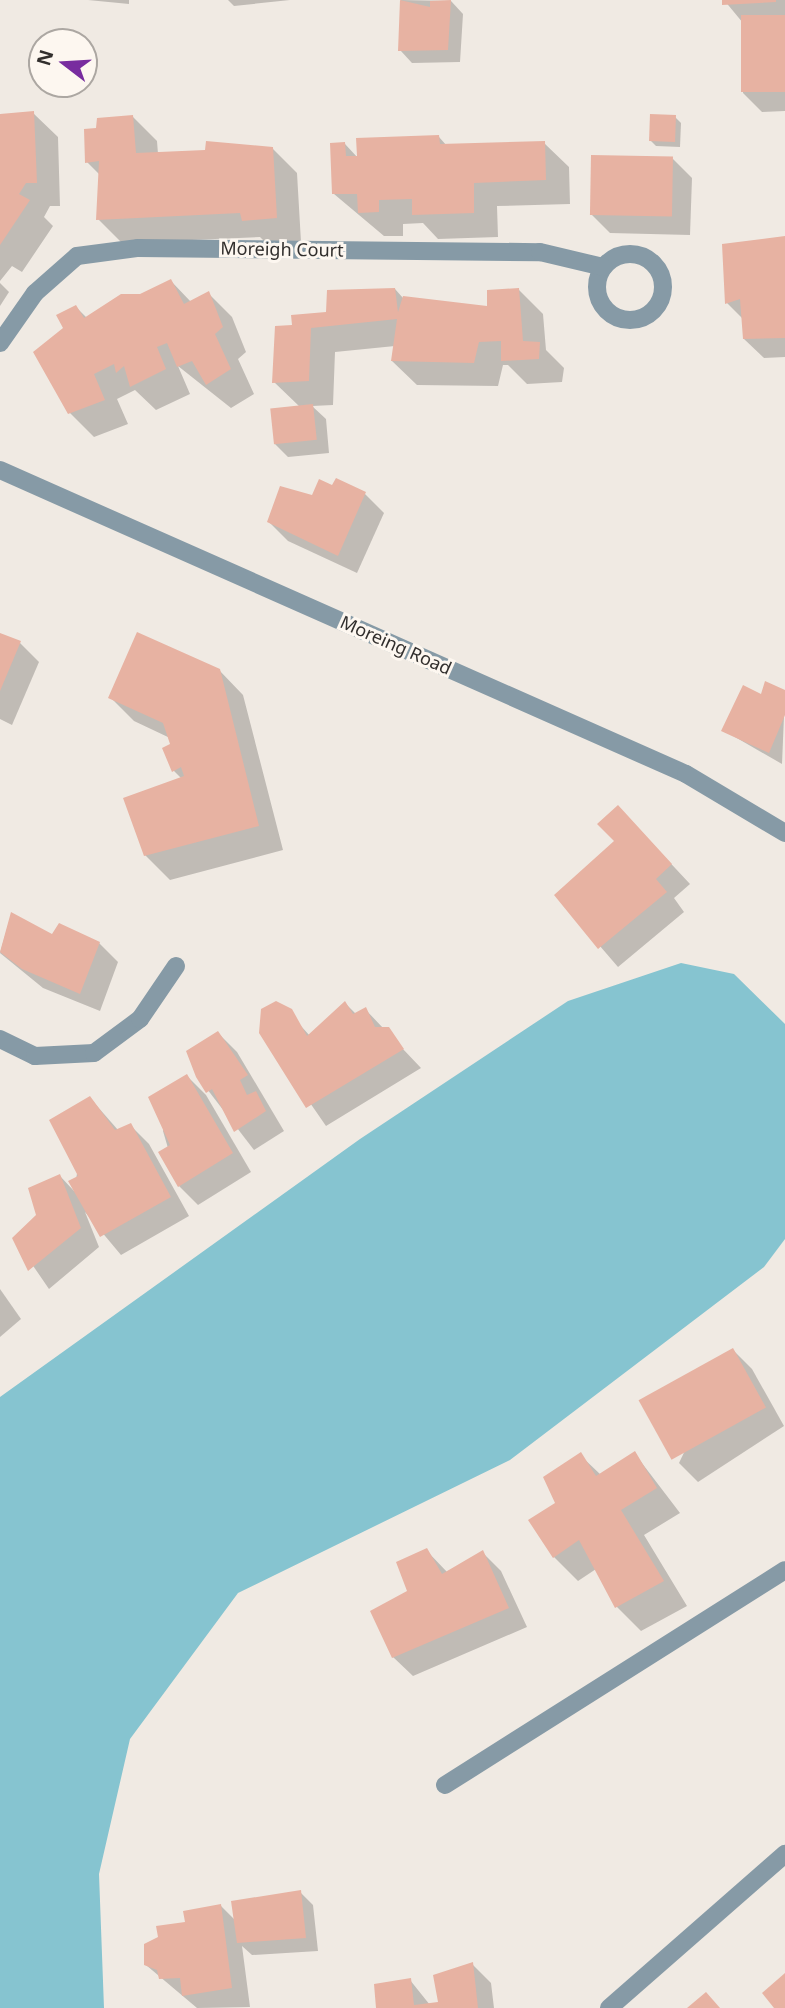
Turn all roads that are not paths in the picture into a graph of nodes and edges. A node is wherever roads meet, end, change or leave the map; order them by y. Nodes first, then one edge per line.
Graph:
1 (603, 267) dead end
2 (0, 343) edge
3 (0, 470) edge
4 (785, 833) edge
5 (176, 966) dead end
6 (0, 1039) edge
7 (785, 1570) edge
8 (445, 1785) dead end
9 (785, 1854) edge
10 (609, 2008) edge

1 - 2 street, Moreigh Court
3 - 4 street, Moreing Road
5 - 6 street
7 - 8 street
9 - 10 street

